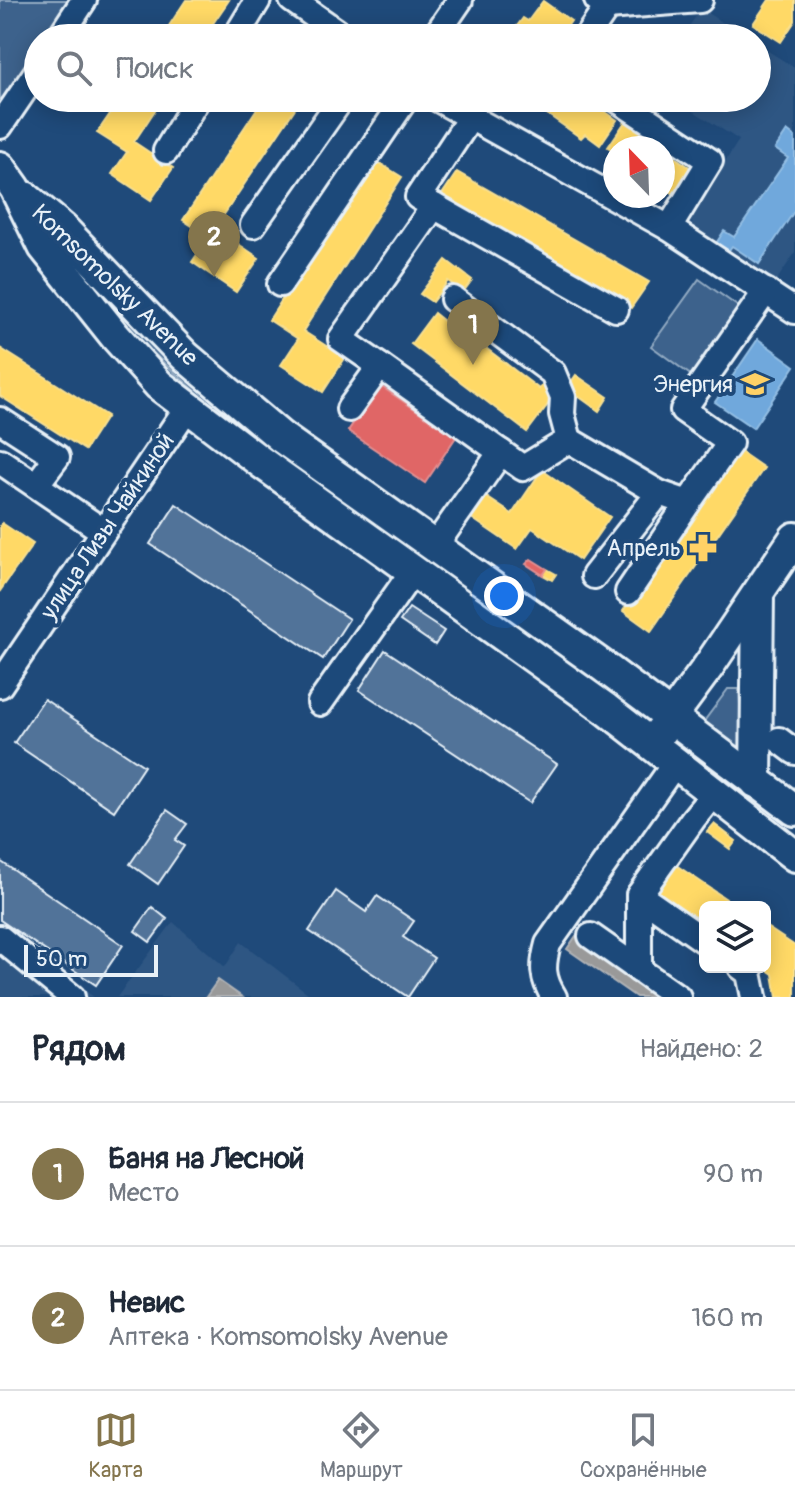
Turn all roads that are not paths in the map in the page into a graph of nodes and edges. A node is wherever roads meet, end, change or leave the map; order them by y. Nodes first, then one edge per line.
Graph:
1 (84, 0) edge
2 (258, 0) edge
3 (292, 0) edge
4 (460, 0) edge
5 (700, 0) edge
6 (602, 3) edge
7 (68, 24) edge
8 (243, 24) edge
9 (326, 24) edge
10 (444, 24) edge
11 (592, 24) edge
12 (24, 91) edge
13 (190, 112) edge
14 (332, 112) edge
15 (397, 112) edge
16 (460, 112) edge
17 (636, 112) edge
18 (470, 118) junction
19 (0, 126) edge
20 (166, 151) dead end
21 (7, 178) edge
22 (434, 206) junction
23 (253, 225) dead end
24 (669, 228) junction
25 (280, 284) dead end
26 (766, 291) junction
27 (126, 294) junction
28 (453, 299) dead end
29 (616, 309) dead end
30 (795, 311) edge
31 (102, 319) junction
32 (380, 366) junction
33 (187, 408) junction
34 (349, 409) dead end
35 (0, 420) edge
36 (569, 440) junction
37 (501, 452) junction
38 (0, 461) edge
39 (36, 485) junction
40 (659, 493) junction
41 (688, 503) junction
42 (103, 531) junction
43 (795, 538) edge
44 (435, 546) junction
45 (413, 571) junction
46 (594, 576) dead end
47 (628, 592) dead end
48 (758, 594) junction
49 (0, 685) edge
50 (320, 703) dead end
51 (670, 718) junction
52 (652, 743) junction
53 (676, 762) junction
54 (756, 782) junction
55 (715, 792) junction
56 (795, 810) edge
57 (795, 856) edge
58 (639, 895) junction
59 (591, 936) dead end
60 (699, 937) edge
61 (0, 938) edge
62 (639, 970) junction
63 (749, 973) edge
64 (72, 997) edge
65 (554, 997) edge
66 (678, 997) edge
67 (754, 997) edge

1 - 7 street
2 - 8 street
3 - 9 street
4 - 10 street
5 - 6 street
6 - 11 street
12 - 19 street
13 - 20 street
14 - 23 street
15 - 25 street
16 - 18 street
17 - 24 street
18 - 22 street
18 - 24 street
21 - 27 main road, Komsomolsky Avenue
21 - 31 main road, Komsomolsky Avenue
22 - 29 street
22 - 32 street
24 - 26 street
26 - 30 street
26 - 41 street
27 - 31 street
27 - 44 main road, Komsomolsky Avenue
28 - 36 street
31 - 33 main road, Komsomolsky Avenue
32 - 34 street
32 - 37 street
33 - 42 street, улица Лизы Чайкиной
33 - 45 main road, Komsomolsky Avenue
35 - 39 street
36 - 37 street
36 - 40 street
37 - 44 street
38 - 39 street
39 - 42 street
40 - 41 street
40 - 46 street
41 - 47 street
42 - 49 street, улица Лизы Чайкиной
43 - 48 main road
44 - 51 main road
45 - 50 street
45 - 52 main road
48 - 51 main road
48 - 54 main road
51 - 52 main road
51 - 54 main road
52 - 53 main road
53 - 55 main road
53 - 65 street
54 - 56 main road
55 - 57 main road
55 - 58 street
58 - 60 street
58 - 62 street
59 - 62 street
61 - 64 street
62 - 66 street
63 - 67 street

